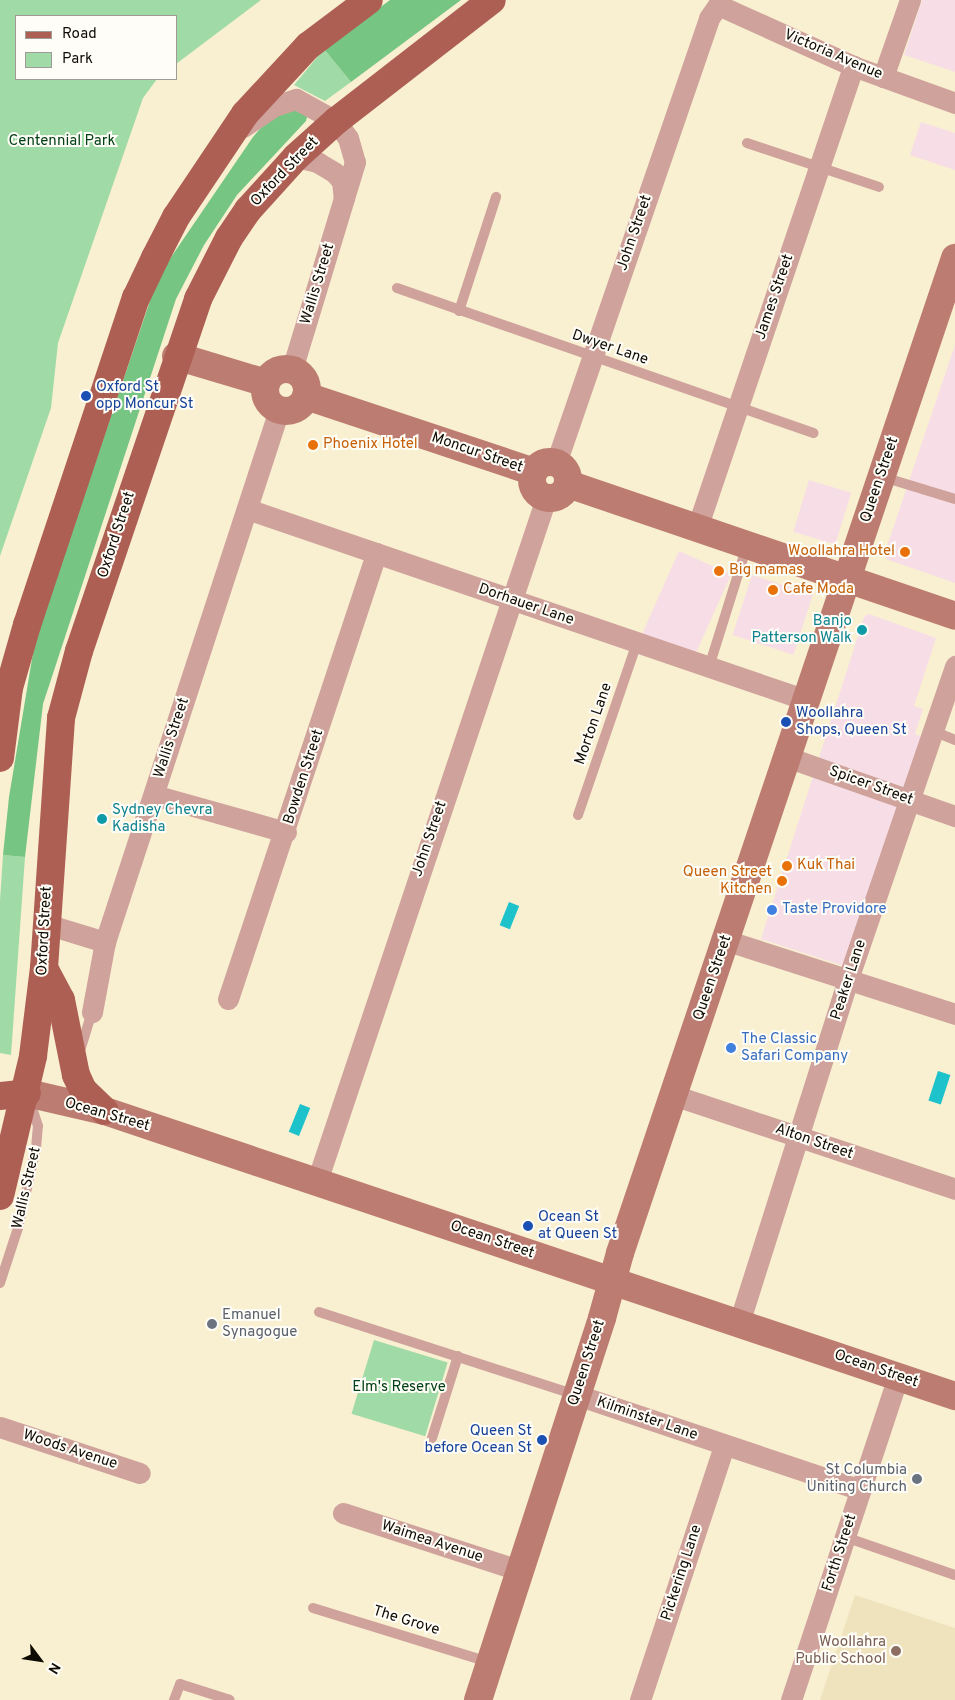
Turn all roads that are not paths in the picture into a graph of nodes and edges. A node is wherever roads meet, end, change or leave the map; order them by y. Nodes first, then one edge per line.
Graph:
1 (369, 0) edge
2 (492, 0) edge
3 (910, 0) edge
4 (716, 3) edge
5 (853, 66) junction
6 (883, 77) junction
7 (955, 103) edge
8 (336, 121) junction
9 (226, 142) junction
10 (747, 143) dead end
11 (296, 157) junction
12 (819, 167) junction
13 (879, 186) dead end
14 (496, 197) dead end
15 (344, 199) junction
16 (955, 258) edge
17 (398, 288) dead end
18 (459, 311) junction
19 (176, 356) junction
20 (592, 357) junction
21 (292, 370) junction
22 (266, 383) junction
23 (306, 396) junction
24 (738, 408) junction
25 (279, 410) junction
26 (814, 433) dead end
27 (882, 477) junction
28 (551, 479) junction
29 (955, 499) edge
30 (247, 509) junction
31 (697, 528) junction
32 (747, 545) junction
33 (376, 553) junction
34 (848, 577) junction
35 (510, 600) junction
36 (955, 616) edge
37 (638, 643) junction
38 (955, 666) edge
39 (709, 667) junction
40 (806, 700) junction
41 (933, 731) junction
42 (955, 740) edge
43 (787, 757) junction
44 (0, 758) edge
45 (154, 795) junction
46 (911, 801) junction
47 (578, 815) dead end
48 (955, 816) edge
49 (286, 832) junction
50 (46, 924) junction
51 (725, 940) junction
52 (105, 942) junction
53 (44, 968) junction
54 (848, 979) junction
55 (228, 999) dead end
56 (92, 1012) joint
57 (955, 1014) edge
58 (74, 1070) junction
59 (13, 1094) edge
60 (673, 1094) junction
61 (105, 1111) junction
62 (800, 1137) junction
63 (317, 1181) junction
64 (955, 1189) edge
65 (0, 1196) edge
66 (611, 1280) junction
67 (0, 1282) edge
68 (319, 1312) dead end
69 (739, 1323) junction
70 (458, 1356) junction
71 (898, 1377) junction
72 (577, 1395) junction
73 (955, 1396) edge
74 (0, 1427) edge
75 (432, 1438) dead end
76 (724, 1446) junction
77 (140, 1473) dead end
78 (861, 1490) junction
79 (342, 1513) dead end
80 (845, 1537) junction
81 (521, 1571) junction
82 (955, 1575) edge
83 (313, 1608) dead end
84 (490, 1662) junction
85 (174, 1700) edge
86 (230, 1700) edge
87 (478, 1700) edge
88 (640, 1700) edge
89 (791, 1700) edge

1 - 9 main road
2 - 8 main road, Oxford Street
3 - 6 street
4 - 5 street, Victoria Avenue
4 - 20 street, John Street
5 - 6 street, Victoria Avenue
5 - 12 street, James Street
6 - 7 street, Victoria Avenue
8 - 9 street, Wallis Street
8 - 11 main road, Oxford Street
8 - 15 street, Wallis Street
9 - 44 main road
10 - 12 lane
11 - 15 street
11 - 19 main road, Oxford Street
12 - 13 lane
12 - 24 street, James Street
14 - 18 lane
15 - 21 street, Wallis Street
16 - 27 street, Queen Street
17 - 18 lane, Dwyer Lane
18 - 20 lane, Dwyer Lane
19 - 22 street
19 - 50 main road, Oxford Street
20 - 24 lane, Dwyer Lane
20 - 28 street, John Street
21 - 22 street
21 - 23 street
22 - 25 street
23 - 25 street
23 - 28 street, Moncur Street
24 - 26 lane, Dwyer Lane
24 - 31 street, James Street
25 - 30 street, Wallis Street
27 - 29 lane
27 - 34 street, Queen Street
28 - 31 street, Moncur Street
28 - 35 street, John Street
30 - 33 street, Dorhauer Lane
30 - 45 street, Wallis Street
31 - 32 street, Moncur Street
32 - 34 street, Moncur Street
32 - 39 lane
33 - 35 street, Dorhauer Lane
33 - 49 street, Bowden Street
34 - 36 street, Moncur Street
34 - 40 street, Queen Street
35 - 37 street, Dorhauer Lane
35 - 63 street, John Street
37 - 39 street, Dorhauer Lane
37 - 47 lane, Morton Lane
38 - 41 street, Peaker Lane
39 - 40 street, Dorhauer Lane
40 - 43 street, Queen Street
41 - 42 lane
41 - 46 street, Peaker Lane
43 - 46 street, Spicer Street
43 - 51 street, Queen Street
45 - 49 street
45 - 52 street, Wallis Street
46 - 48 street, Spicer Street
46 - 54 street, Peaker Lane
49 - 55 street, Bowden Street
50 - 52 street
50 - 53 main road, Oxford Street
51 - 54 street
51 - 60 street, Queen Street
52 - 56 street, Wallis Street
53 - 58 main road
53 - 59 main road, Oxford Street
54 - 57 street
54 - 62 street, Peaker Lane
56 - 58 lane, Wallis Street
58 - 61 main road
59 - 61 street, Ocean Street
59 - 65 main road, Oxford Street
59 - 67 lane, Wallis Street
60 - 62 street, Alton Street
60 - 66 street, Queen Street
61 - 63 street, Ocean Street
62 - 64 street, Alton Street
62 - 69 street, Peaker Lane
63 - 66 street, Ocean Street
66 - 69 street, Ocean Street
66 - 72 street, Queen Street
68 - 70 lane, Kilminster Lane
69 - 71 street, Ocean Street
70 - 72 lane, Kilminster Lane
70 - 75 lane
71 - 73 street, Ocean Street
71 - 78 street, Forth Street
72 - 76 street, Kilminster Lane
72 - 81 street, Queen Street
74 - 77 street, Woods Avenue
76 - 78 street, Kilminster Lane
76 - 88 street, Pickering Lane
78 - 80 street, Forth Street
79 - 81 street, Waimea Avenue
80 - 82 lane
80 - 89 street, Forth Street
81 - 84 street, Queen Street
83 - 84 lane, The Grove
84 - 87 street, Queen Street
85 - 86 lane

